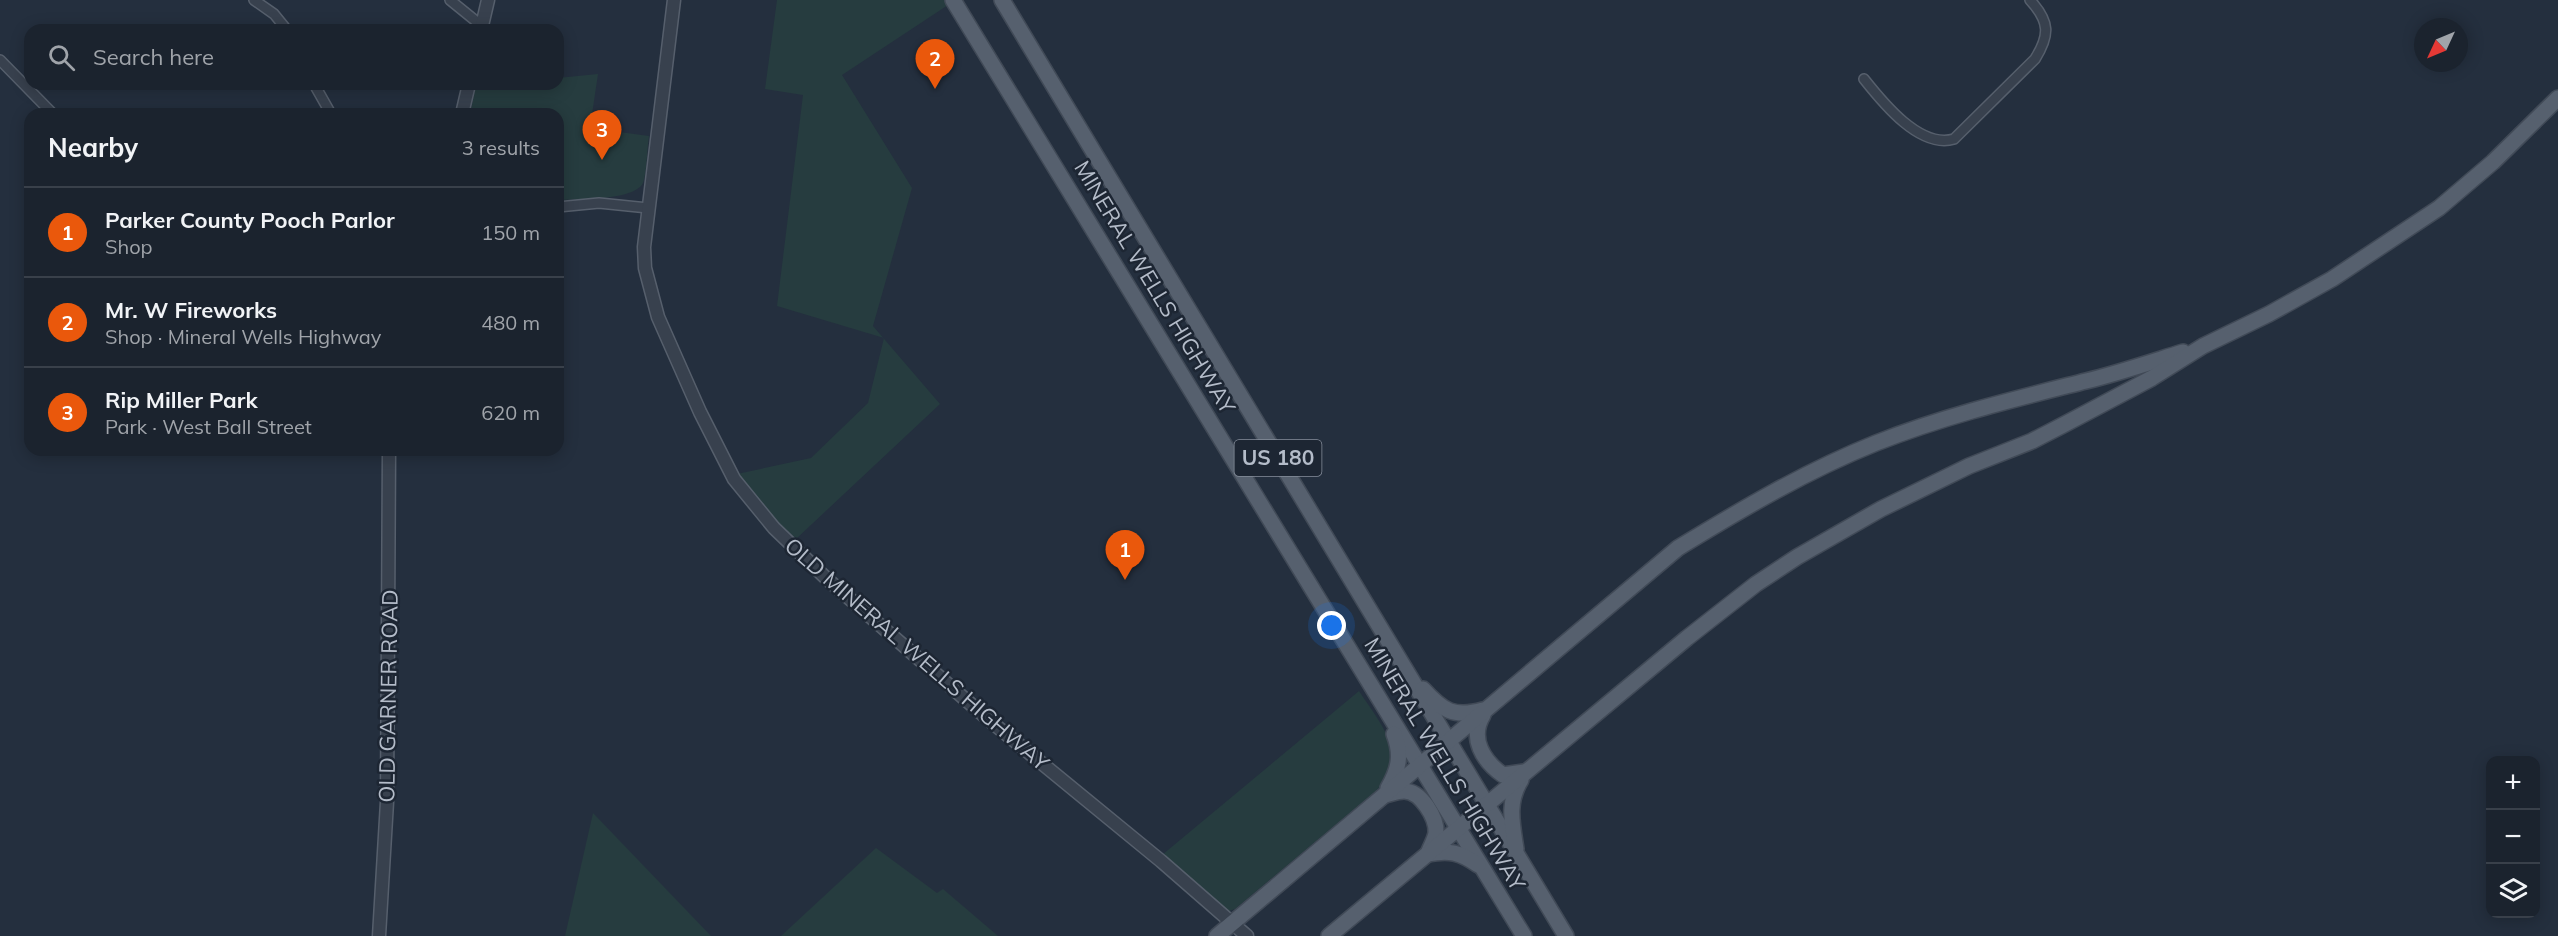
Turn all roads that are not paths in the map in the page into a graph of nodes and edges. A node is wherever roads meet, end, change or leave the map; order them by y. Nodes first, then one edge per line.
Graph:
1 (254, 0) edge
2 (450, 0) edge
3 (488, 0) edge
4 (674, 0) edge
5 (953, 0) edge
6 (1002, 0) edge
7 (2030, 0) edge
8 (282, 24) edge
9 (477, 24) edge
10 (483, 24) edge
11 (0, 60) edge
12 (1864, 79) dead end
13 (24, 84) edge
14 (29, 90) edge
15 (317, 90) edge
16 (468, 90) edge
17 (2558, 98) edge
18 (47, 108) edge
19 (328, 108) edge
20 (463, 108) edge
21 (564, 206) edge
22 (648, 208) junction
23 (2203, 346) junction
24 (386, 456) edge
25 (1407, 672) junction
26 (1486, 710) junction
27 (1386, 711) junction
28 (1449, 741) junction
29 (1419, 765) junction
30 (1526, 772) junction
31 (1383, 795) junction
32 (1487, 805) junction
33 (1458, 829) junction
34 (1428, 854) junction
35 (1517, 857) junction
36 (1482, 869) junction
37 (1232, 923) junction
38 (380, 936) edge
39 (1217, 936) edge
40 (1247, 936) edge
41 (1329, 936) edge
42 (1524, 936) edge
43 (1566, 936) edge

1 - 8 street
2 - 9 street
3 - 10 street
4 - 22 street, OLD MINERAL WELLS HIGHWAY
5 - 27 main road, MINERAL WELLS HIGHWAY / US 180
6 - 25 main road, MINERAL WELLS HIGHWAY / US 180
7 - 12 street
11 - 13 street
14 - 18 street
15 - 19 street
16 - 20 street
17 - 23 main road
21 - 22 street
22 - 37 street, OLD MINERAL WELLS HIGHWAY
23 - 26 main road
23 - 30 main road
24 - 38 street, OLD GARNER ROAD
25 - 26 main road
25 - 28 main road, MINERAL WELLS HIGHWAY / US 180
26 - 28 main road
26 - 30 main road
27 - 29 main road, MINERAL WELLS HIGHWAY / US 180
27 - 31 main road
28 - 29 main road
28 - 32 main road, MINERAL WELLS HIGHWAY / US 180
29 - 31 main road
29 - 33 main road, MINERAL WELLS HIGHWAY / US 180
30 - 32 main road
30 - 35 main road
31 - 34 main road
31 - 37 main road
32 - 33 main road
32 - 35 main road, MINERAL WELLS HIGHWAY / US 180
33 - 34 main road
33 - 36 main road, MINERAL WELLS HIGHWAY / US 180
34 - 36 main road
34 - 41 main road
35 - 43 main road, MINERAL WELLS HIGHWAY / US 180
36 - 42 main road, MINERAL WELLS HIGHWAY / US 180
37 - 39 main road
37 - 40 street, OLD MINERAL WELLS HIGHWAY

